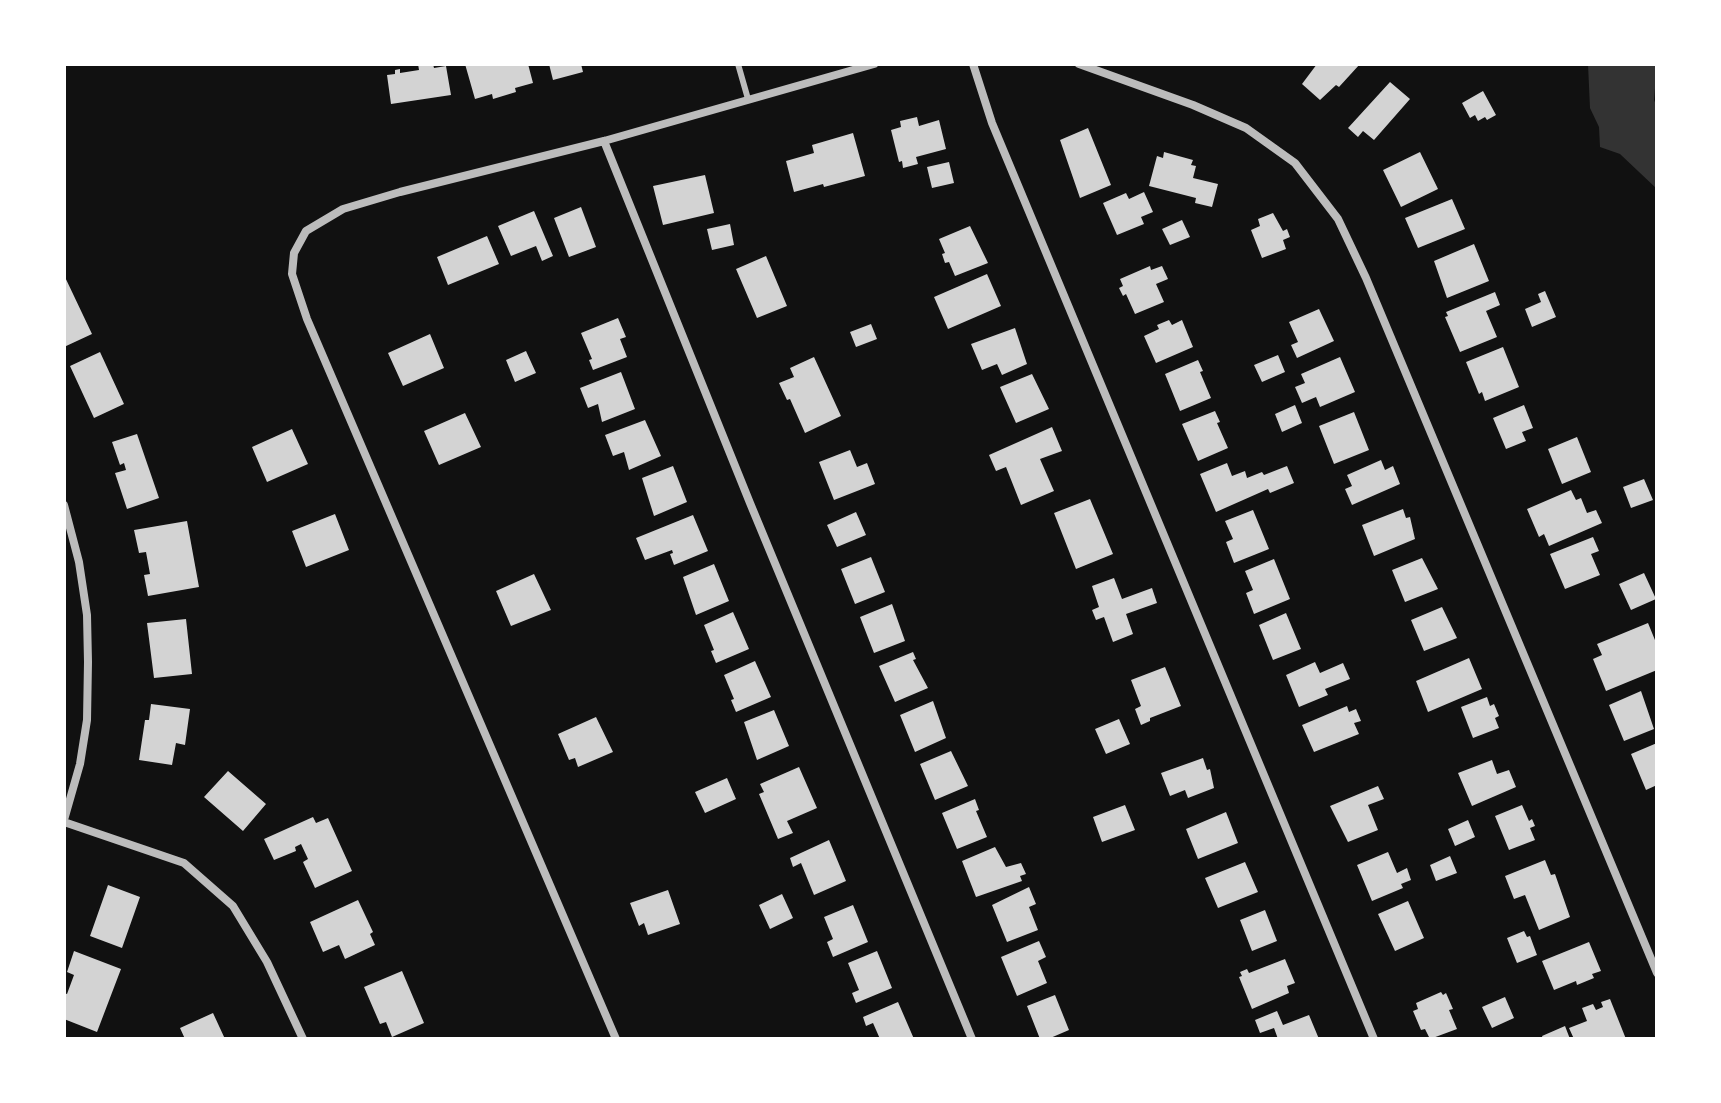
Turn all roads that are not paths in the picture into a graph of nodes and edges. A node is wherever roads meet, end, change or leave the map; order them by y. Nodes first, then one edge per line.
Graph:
1 (738, 64) edge
2 (874, 64) edge
3 (973, 64) edge
4 (1079, 64) edge
5 (748, 99) junction
6 (604, 141) junction
7 (64, 505) edge
8 (64, 821) edge
9 (1657, 973) edge
10 (303, 1039) edge
11 (616, 1039) edge
12 (972, 1039) edge
13 (1374, 1039) edge

1 - 5 lane
2 - 5 street
3 - 13 street
4 - 9 street
5 - 6 street
6 - 11 street
6 - 12 street
7 - 8 street
8 - 10 street

